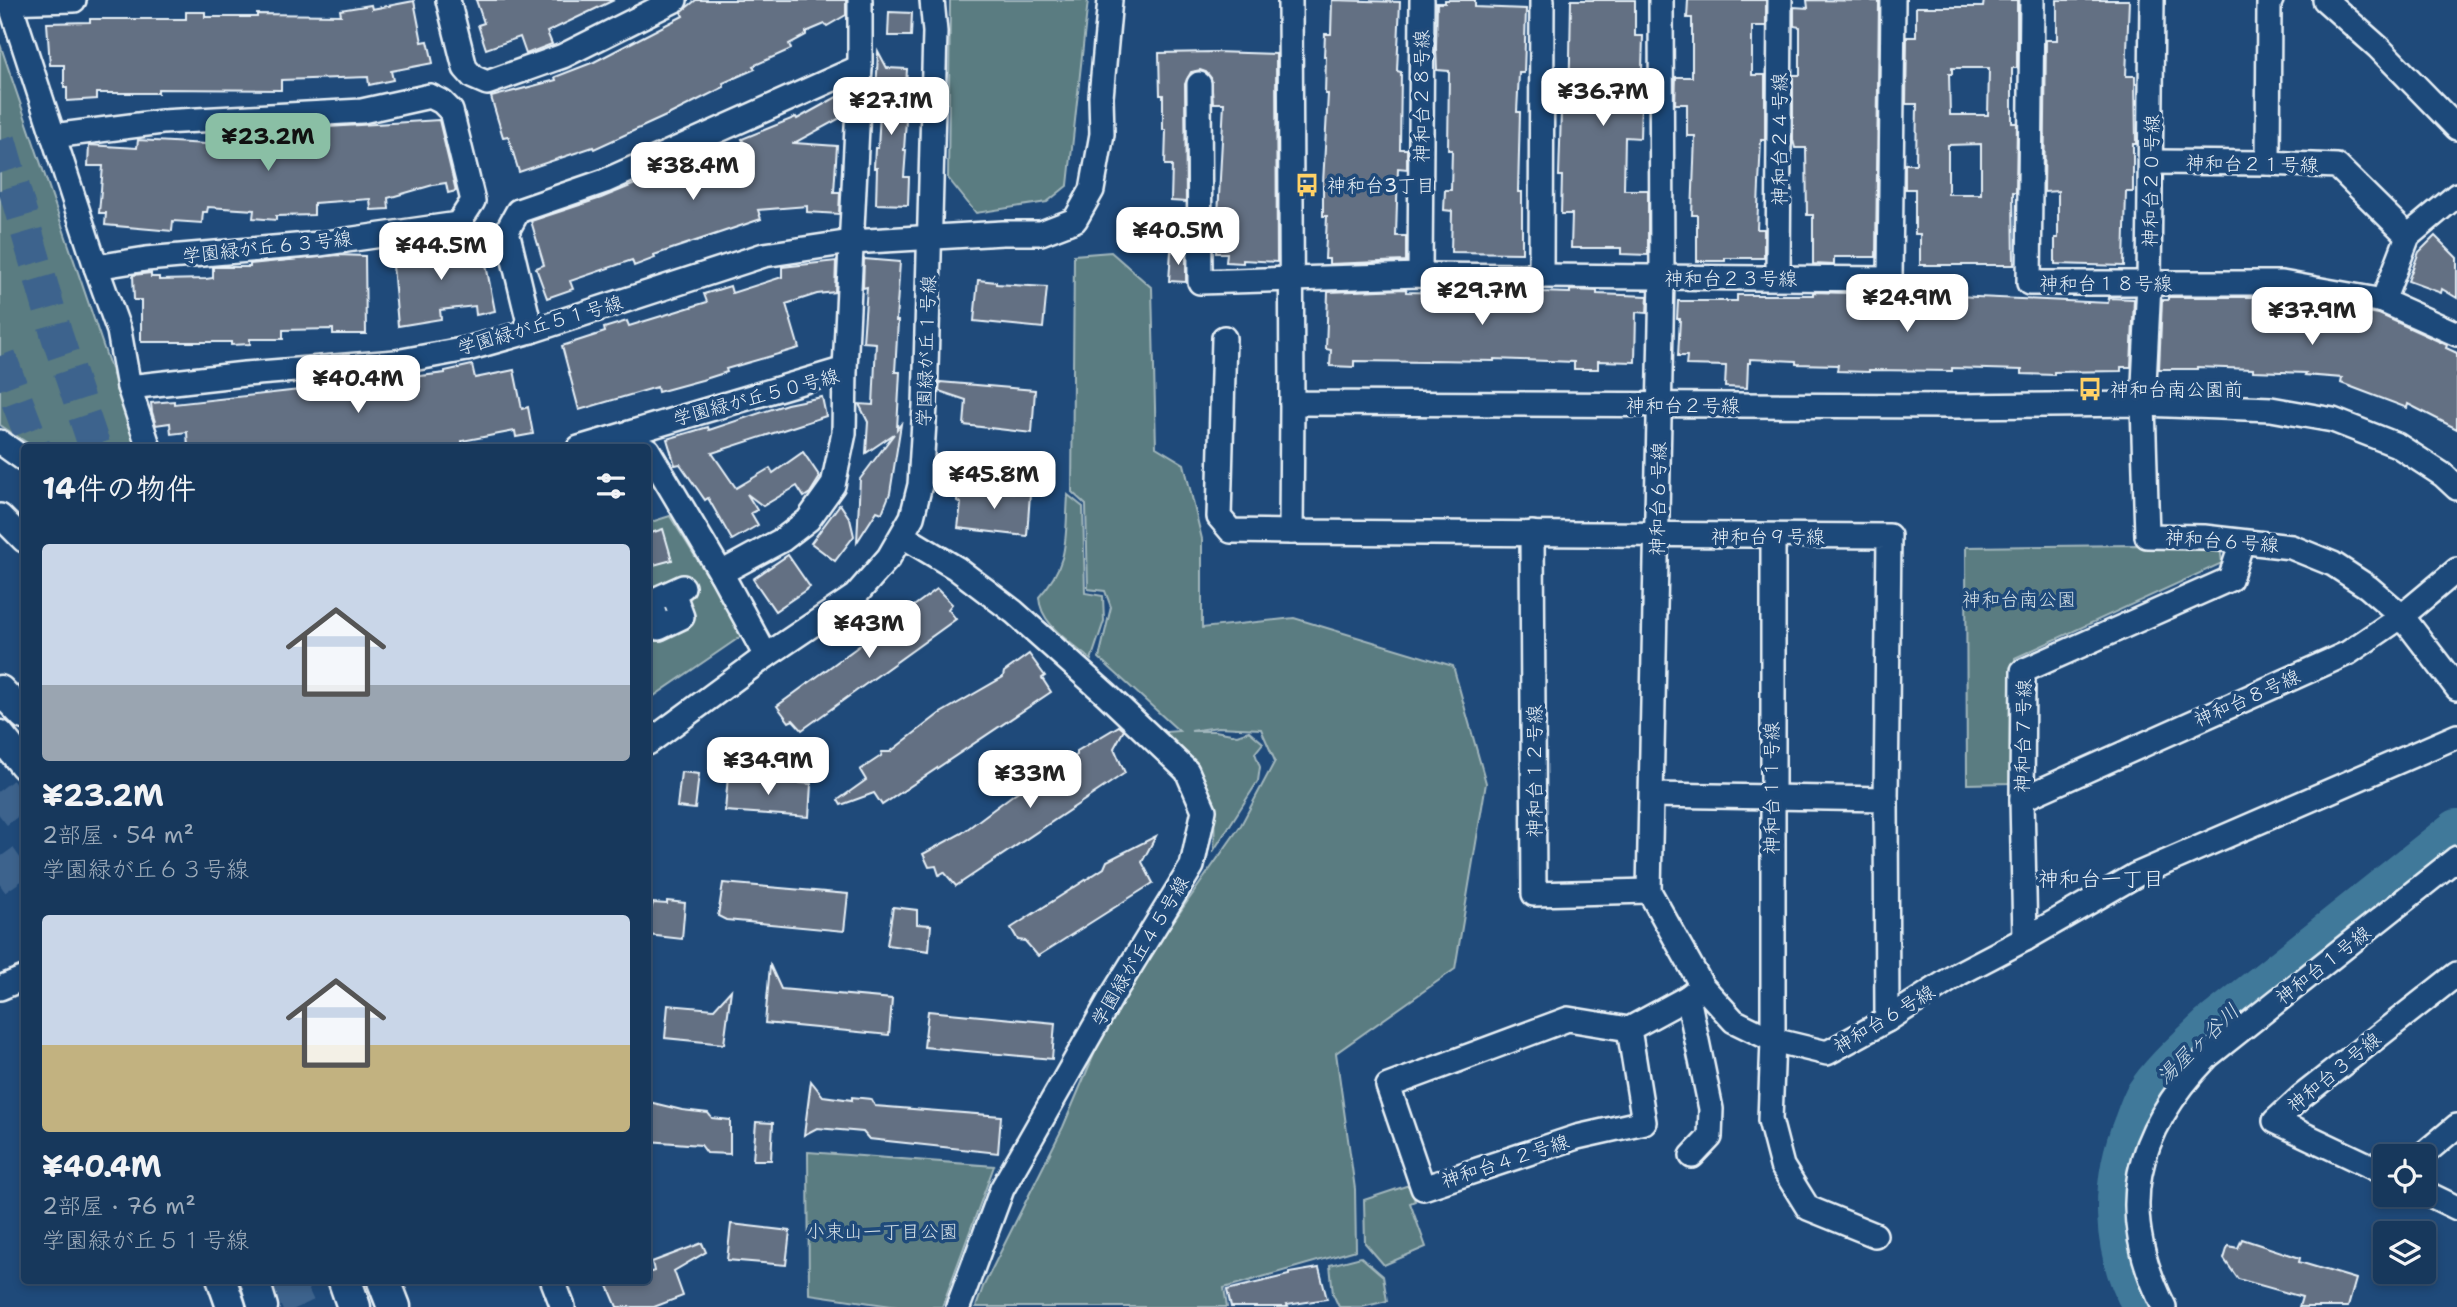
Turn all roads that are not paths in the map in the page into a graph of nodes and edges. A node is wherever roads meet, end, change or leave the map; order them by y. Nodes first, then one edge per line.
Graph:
1 (74, 0) edge
2 (448, 0) edge
3 (675, 0) edge
4 (860, 0) edge
5 (932, 0) edge
6 (1110, 0) edge
7 (1290, 0) edge
8 (1422, 0) edge
9 (1542, 0) edge
10 (1661, 0) edge
11 (1780, 0) edge
12 (1893, 0) edge
13 (2032, 0) edge
14 (2152, 0) edge
15 (2272, 0) edge
16 (2325, 0) edge
17 (6, 1) edge
18 (860, 67) junction
19 (1199, 85) dead end
20 (2457, 128) edge
21 (53, 136) junction
22 (2152, 162) junction
23 (2268, 163) junction
24 (2457, 195) edge
25 (2408, 236) junction
26 (931, 238) junction
27 (852, 242) junction
28 (96, 267) junction
29 (1420, 275) junction
30 (1541, 276) junction
31 (1777, 277) junction
32 (1662, 278) junction
33 (1293, 281) junction
34 (2150, 283) junction
35 (2383, 300) junction
36 (531, 331) junction
37 (2457, 334) edge
38 (1224, 338) dead end
39 (845, 369) junction
40 (129, 387) junction
41 (1292, 402) junction
42 (2143, 404) junction
43 (1660, 405) junction
44 (0, 442) edge
45 (643, 443) edge
46 (148, 444) edge
47 (651, 456) edge
48 (21, 457) edge
49 (2457, 488) edge
50 (0, 516) edge
51 (1290, 532) junction
52 (1532, 533) junction
53 (903, 536) junction
54 (1657, 536) junction
55 (1773, 536) junction
56 (21, 537) edge
57 (2242, 542) junction
58 (2457, 570) edge
59 (721, 573) junction
60 (651, 599) edge
61 (651, 610) edge
62 (2403, 616) junction
63 (766, 656) junction
64 (2457, 688) edge
65 (0, 690) edge
66 (21, 712) edge
67 (0, 735) edge
68 (2457, 736) edge
69 (651, 741) edge
70 (21, 761) edge
71 (1652, 795) junction
72 (1771, 797) junction
73 (1886, 799) junction
74 (2022, 799) junction
75 (2457, 858) edge
76 (1648, 891) junction
77 (2025, 939) junction
78 (2457, 974) edge
79 (21, 979) edge
80 (0, 988) edge
81 (1695, 992) junction
82 (1888, 1020) junction
83 (1629, 1029) junction
84 (1773, 1040) junction
85 (2457, 1126) edge
86 (2436, 1144) edge
87 (1692, 1156) dead end
88 (2373, 1167) edge
89 (2436, 1198) edge
90 (2457, 1209) edge
91 (1875, 1235) dead end
92 (223, 1284) edge
93 (256, 1284) edge
94 (346, 1284) edge
95 (385, 1284) edge
96 (554, 1284) edge
97 (231, 1307) edge
98 (263, 1307) edge
99 (355, 1307) edge
100 (394, 1307) edge
101 (564, 1307) edge
102 (958, 1307) edge
103 (2164, 1307) edge

1 - 17 street
2 - 3 street
4 - 18 street
5 - 26 street, 学園緑が丘１号線
6 - 26 street, 学園緑が丘５１号線
7 - 33 street
8 - 29 street, 神和台２８号線
9 - 30 street
10 - 32 street, 神和台６号線
11 - 31 street, 神和台２４号線
12 - 31 street, 神和台２３号線
13 - 34 street, 神和台１８号線
14 - 22 street, 神和台２０号線
15 - 23 street
16 - 20 street
17 - 21 street
18 - 27 street
18 - 36 street
19 - 33 street, 神和台２３号線
21 - 28 street
21 - 28 street, 学園緑が丘６３号線
22 - 23 street, 神和台２１号線
22 - 34 street, 神和台２０号線
23 - 25 street, 神和台２１号線
24 - 25 street
25 - 35 street
26 - 27 street, 学園緑が丘５１号線
26 - 53 street, 学園緑が丘１号線
27 - 36 street, 学園緑が丘５１号線
27 - 39 street
28 - 40 street
29 - 30 street, 神和台２３号線
29 - 33 street, 神和台２３号線
30 - 32 street, 神和台２３号線
31 - 32 street, 神和台２３号線
32 - 43 street, 神和台６号線
33 - 41 street
34 - 35 street, 神和台１８号線
34 - 42 street, 神和台２０号線
35 - 37 street, 神和台１８号線
36 - 40 street, 学園緑が丘５１号線
38 - 51 street, 神和台９号線
39 - 45 street, 学園緑が丘５０号線
39 - 59 street, 学園緑が丘５０号線
40 - 46 street
41 - 43 street, 神和台２号線
41 - 51 street
42 - 43 street, 神和台２号線
42 - 49 street, 神和台２号線
42 - 57 street, 神和台６号線
43 - 54 street, 神和台６号線
44 - 48 street
47 - 59 street
50 - 56 street
51 - 52 street, 神和台９号線
52 - 54 street, 神和台９号線
52 - 76 street, 神和台１２号線
53 - 63 street, 学園緑が丘１号線
53 - 102 street, 学園緑が丘４５号線
54 - 55 street, 神和台９号線
54 - 71 street, 神和台６号線
55 - 72 street, 神和台１１号線
55 - 73 street, 神和台９号線
57 - 62 street, 神和台６号線
57 - 74 street, 神和台７号線
58 - 62 street, 神和台８号線
59 - 63 street
60 - 61 street
62 - 64 street, 神和台６号線
62 - 74 street, 神和台８号線
63 - 69 street, 学園緑が丘１号線
65 - 66 main road
67 - 70 main road
68 - 77 street, 神和台６号線
71 - 72 street
71 - 76 street, 神和台６号線
72 - 73 street
72 - 84 street, 神和台１１号線
73 - 82 street, 神和台９号線
74 - 77 street, 神和台７号線
75 - 103 street, 神和台１号線
76 - 81 street, 神和台６号線
77 - 82 street, 神和台６号線
78 - 88 street, 神和台３号線
79 - 80 street
81 - 83 street
81 - 84 street, 神和台６号線
81 - 87 street
82 - 84 street, 神和台６号線
83 - 83 street, 神和台４２号線
84 - 91 street, 神和台１１号線
85 - 86 street
89 - 90 street
92 - 97 main road
93 - 98 main road
94 - 99 highway
95 - 100 highway
96 - 101 street

